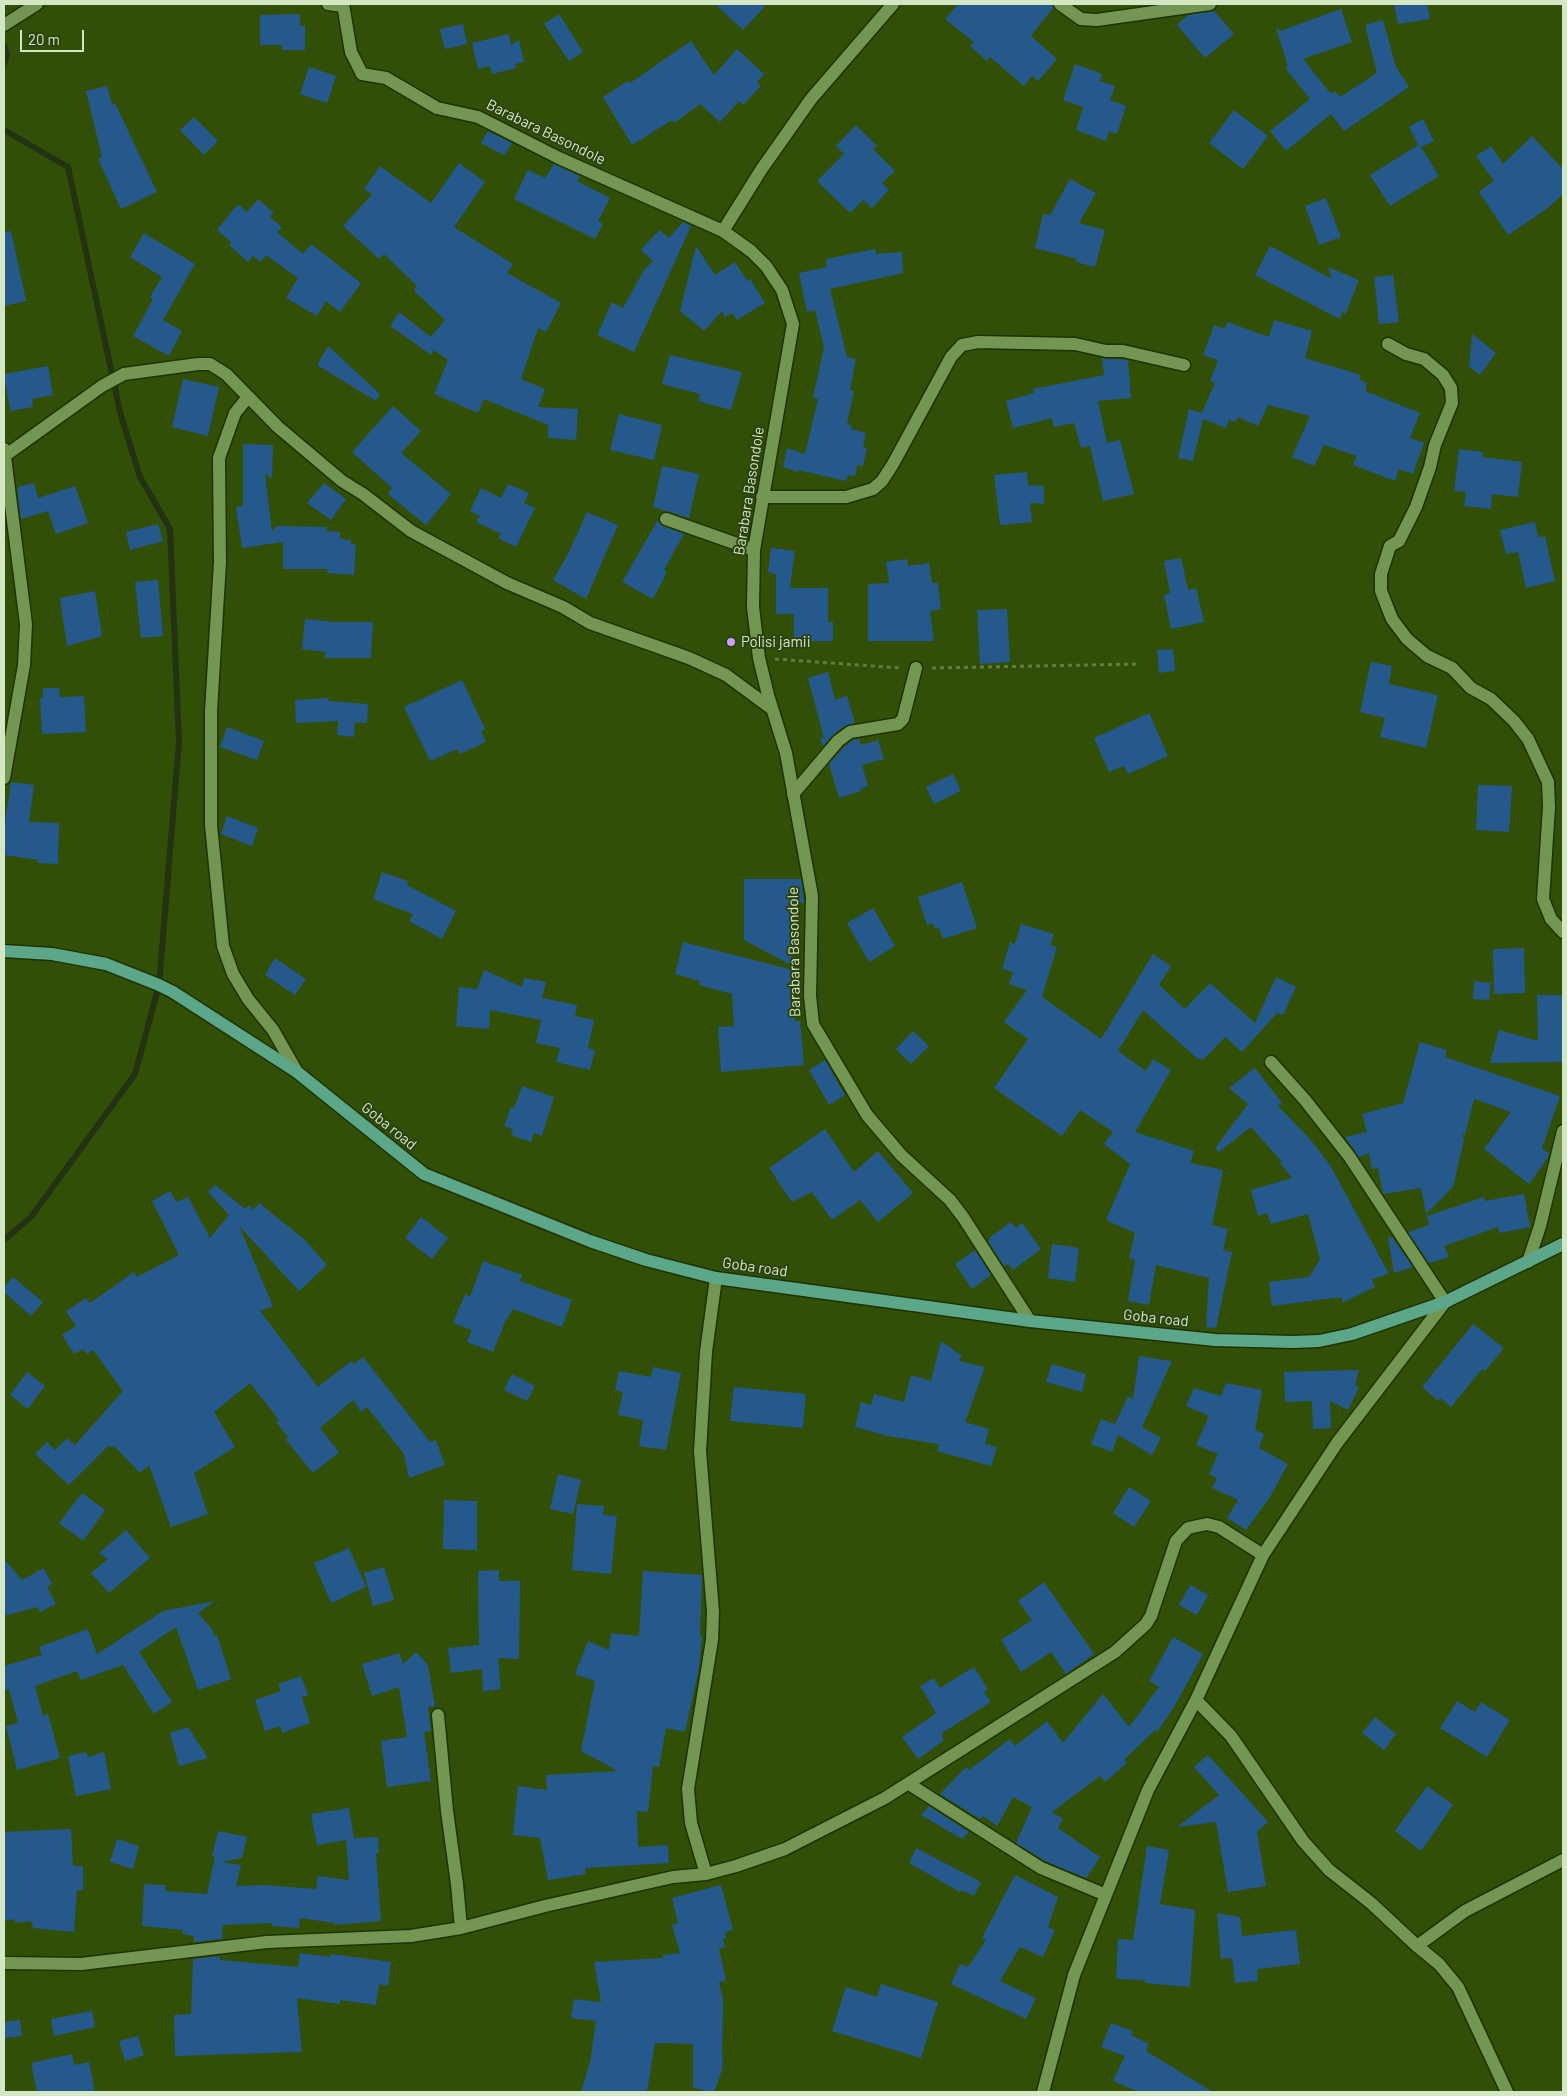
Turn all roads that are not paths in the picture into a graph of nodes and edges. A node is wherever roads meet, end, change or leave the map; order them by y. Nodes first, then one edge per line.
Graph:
1 (37, 4) edge
2 (328, 4) edge
3 (893, 4) edge
4 (1060, 4) edge
5 (1210, 4) edge
6 (343, 5) edge
7 (4, 26) edge
8 (723, 231) junction
9 (1388, 344) dead end
10 (1184, 365) dead end
11 (248, 397) junction
12 (5, 450) edge
13 (762, 498) junction
14 (666, 519) dead end
15 (754, 550) junction
16 (916, 668) road end
17 (772, 709) junction
18 (4, 778) edge
19 (793, 794) junction
20 (1563, 932) edge
21 (4, 951) edge
22 (1272, 1062) dead end
23 (297, 1072) junction
24 (1563, 1131) edge
25 (1563, 1244) edge
26 (1528, 1262) junction
27 (716, 1278) junction
28 (1445, 1302) junction
29 (1030, 1322) junction
30 (1263, 1555) junction
31 (1196, 1700) junction
32 (438, 1715) dead end
33 (909, 1784) junction
34 (1563, 1860) edge
35 (706, 1874) junction
36 (1106, 1895) junction
37 (461, 1928) junction
38 (1417, 1946) junction
39 (4, 1963) edge
40 (1043, 2092) edge
41 (1507, 2092) edge

1 - 7 street
2 - 6 street
3 - 8 street
4 - 5 street
6 - 8 street, Barabara Basondole
8 - 13 street, Barabara Basondole
9 - 20 street
10 - 13 street
11 - 12 street
11 - 17 street
11 - 23 street
12 - 18 street
13 - 15 street, Barabara Basondole
14 - 15 street
15 - 17 street, Barabara Basondole
16 - 19 street
17 - 19 street, Barabara Basondole
19 - 29 street, Barabara Basondole
21 - 23 main road, Goba road
22 - 28 street
23 - 27 main road, Goba road
24 - 26 street
25 - 26 main road, Goba road
26 - 28 main road, Goba road
27 - 29 main road, Goba road
27 - 35 street
28 - 29 main road, Goba road
28 - 30 street
30 - 31 street
30 - 33 street
31 - 36 street
31 - 38 street
32 - 37 street
33 - 35 street
33 - 36 street
34 - 38 street
35 - 37 street
36 - 40 street
37 - 39 street
38 - 41 street

